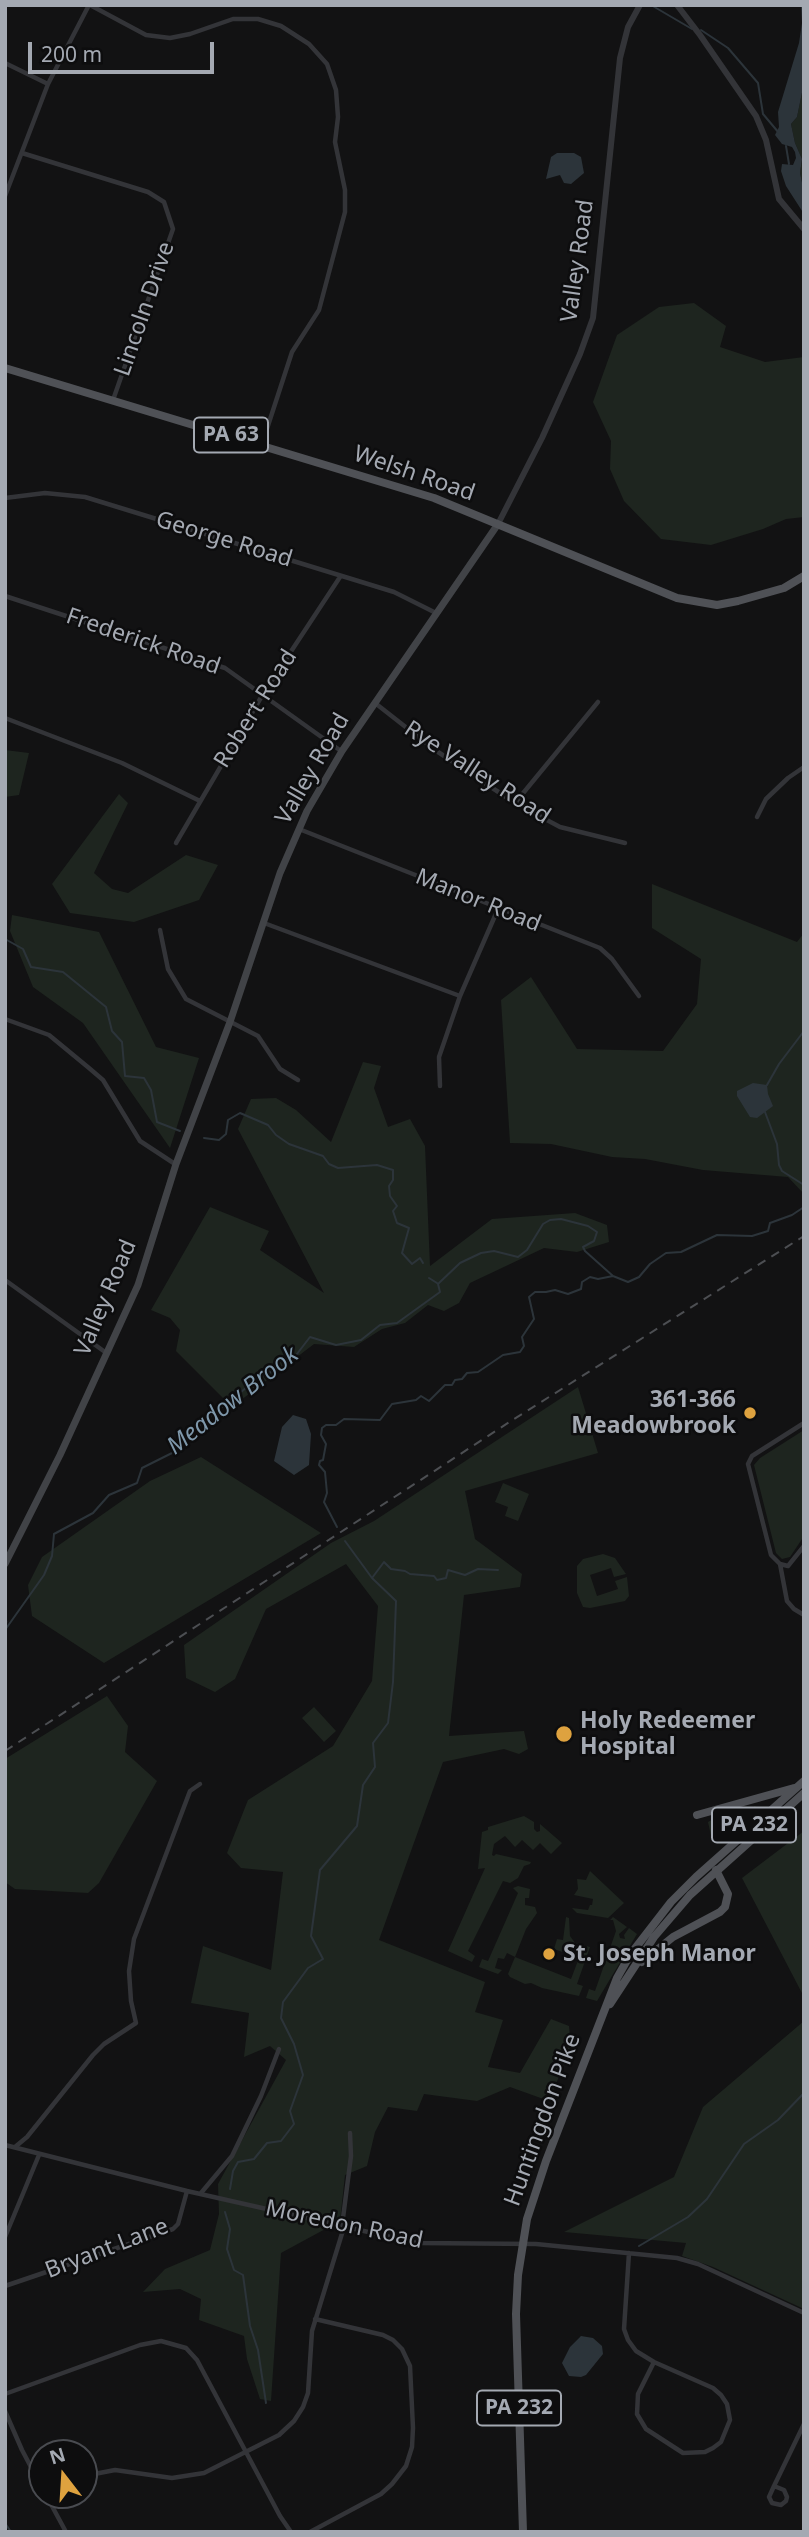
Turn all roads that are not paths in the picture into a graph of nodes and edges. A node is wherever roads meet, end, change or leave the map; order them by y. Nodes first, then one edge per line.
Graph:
1 (90, 5) edge
2 (677, 5) edge
3 (640, 6) edge
4 (5, 63) edge
5 (48, 84) junction
6 (22, 153) junction
7 (5, 196) edge
8 (804, 229) edge
9 (5, 368) edge
10 (113, 400) junction
11 (261, 444) junction
12 (5, 498) edge
13 (498, 524) junction
14 (804, 576) edge
15 (340, 577) junction
16 (5, 596) edge
17 (437, 614) junction
18 (263, 694) junction
19 (598, 702) dead end
20 (375, 704) junction
21 (5, 718) edge
22 (342, 751) junction
23 (804, 767) edge
24 (200, 801) junction
25 (515, 803) junction
26 (757, 817) dead end
27 (299, 829) junction
28 (176, 843) dead end
29 (625, 843) dead end
30 (498, 909) junction
31 (264, 922) junction
32 (160, 930) dead end
33 (460, 996) junction
34 (639, 996) dead end
35 (5, 1019) edge
36 (230, 1022) junction
37 (298, 1080) dead end
38 (440, 1086) dead end
39 (176, 1164) junction
40 (5, 1280) edge
41 (105, 1352) junction
42 (804, 1423) edge
43 (804, 1546) edge
44 (5, 1564) edge
45 (780, 1564) junction
46 (804, 1615) edge
47 (200, 1784) dead end
48 (802, 1787) edge
49 (697, 1815) dead end
50 (716, 1870) junction
51 (627, 1981) junction
52 (602, 2015) junction
53 (279, 2049) dead end
54 (350, 2133) dead end
55 (5, 2145) edge
56 (15, 2148) junction
57 (38, 2155) junction
58 (187, 2191) junction
59 (201, 2193) junction
60 (344, 2227) junction
61 (5, 2237) edge
62 (523, 2244) junction
63 (629, 2253) junction
64 (5, 2286) edge
65 (804, 2313) edge
66 (315, 2319) junction
67 (654, 2362) junction
68 (5, 2394) edge
69 (5, 2411) edge
70 (804, 2424) edge
71 (246, 2453) junction
72 (28, 2461) edge
73 (98, 2473) edge
74 (774, 2486) junction
75 (54, 2509) edge
76 (66, 2532) edge
77 (291, 2532) edge
78 (310, 2532) edge
79 (523, 2532) edge

1 - 5 street
1 - 11 street
2 - 8 street
3 - 13 street, Valley Road
4 - 5 street
5 - 6 street
6 - 7 street
6 - 10 street, Lincoln Drive
9 - 10 main road, Welsh Road / PA 63
10 - 11 main road, Welsh Road / PA 63
11 - 13 main road, Welsh Road / PA 63
12 - 15 street, George Road
13 - 14 main road, Welsh Road / PA 63
13 - 17 main road, Valley Road
15 - 17 street, George Road
15 - 18 street, Robert Road
16 - 18 street, Frederick Road
17 - 20 main road, Valley Road
18 - 22 street, Frederick Road
18 - 24 street, Robert Road
19 - 25 street
20 - 22 main road, Valley Road
20 - 25 street, Rye Valley Road
21 - 24 street
22 - 27 main road, Valley Road
23 - 26 street
24 - 28 street, Robert Road
25 - 29 street, Rye Valley Road
27 - 30 street, Manor Road
27 - 31 main road, Valley Road
30 - 33 street
30 - 34 street, Manor Road
31 - 33 street
31 - 36 main road, Valley Road
32 - 36 street
33 - 38 street
35 - 39 street
36 - 37 street
36 - 39 main road, Valley Road
39 - 41 main road, Valley Road
40 - 41 street
41 - 44 main road, Valley Road
42 - 45 street
43 - 45 street
45 - 46 street
47 - 56 street
48 - 49 main road
48 - 50 main road, Huntingdon Pike / PA 232
48 - 52 main road, Huntingdon Pike / PA 232
50 - 51 main road, Huntingdon Pike / PA 232
50 - 51 main road
51 - 52 main road, Huntingdon Pike / PA 232
52 - 62 main road, Huntingdon Pike / PA 232
53 - 59 street
54 - 60 street
55 - 56 street, Moredon Road
56 - 57 street, Moredon Road
57 - 58 street, Moredon Road
57 - 61 street
58 - 59 street, Moredon Road
58 - 64 street, Bryant Lane
59 - 60 street, Moredon Road
60 - 62 street, Moredon Road
60 - 66 street
62 - 63 street, Moredon Road
62 - 79 main road, Huntingdon Pike / PA 232
63 - 65 street, Moredon Road
63 - 67 street
66 - 71 street
66 - 78 street
67 - 67 street
68 - 71 street
69 - 72 street
70 - 74 street
71 - 73 street
71 - 77 street
74 - 74 street
75 - 76 street

